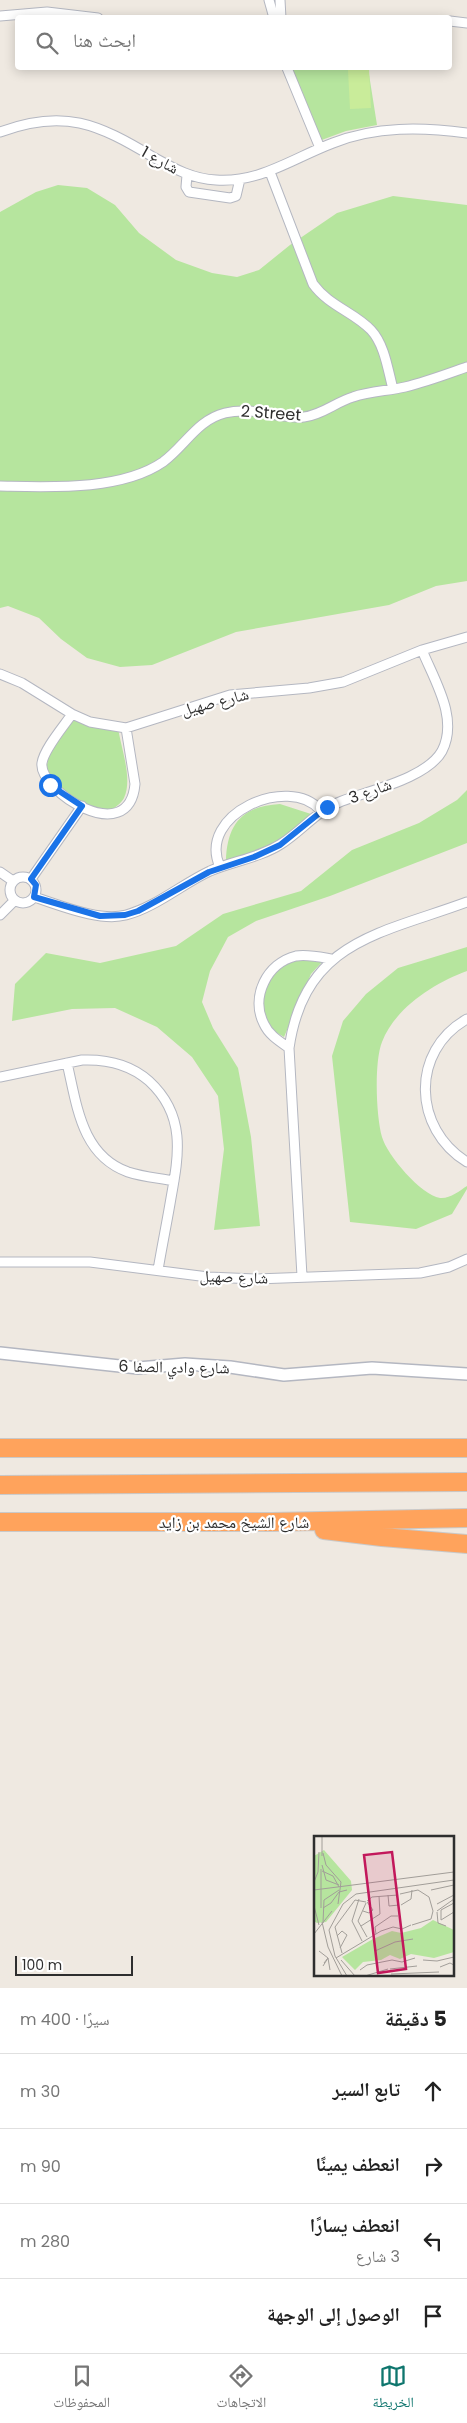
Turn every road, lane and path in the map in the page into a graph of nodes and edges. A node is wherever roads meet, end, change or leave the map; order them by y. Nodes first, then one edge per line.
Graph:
1 (269, 0) edge
2 (280, 0) edge
3 (277, 14) edge
4 (72, 15) edge
5 (0, 16) edge
6 (452, 21) edge
7 (467, 23) edge
8 (288, 70) edge
9 (0, 132) edge
10 (467, 133) edge
11 (320, 148) junction
12 (270, 172) junction
13 (187, 175) junction
14 (240, 179) junction
15 (467, 367) edge
16 (393, 389) junction
17 (0, 486) edge
18 (467, 637) edge
19 (422, 650) junction
20 (0, 674) edge
21 (72, 714) junction
22 (126, 728) junction
23 (82, 806) junction
24 (320, 810) junction
25 (220, 867) junction
26 (0, 872) edge
27 (31, 879) junction
28 (12, 881) junction
29 (34, 897) junction
30 (15, 900) junction
31 (467, 902) edge
32 (0, 915) edge
33 (331, 959) junction
34 (467, 1019) edge
35 (289, 1048) junction
36 (67, 1063) junction
37 (0, 1077) edge
38 (467, 1162) edge
39 (174, 1181) junction
40 (467, 1260) edge
41 (0, 1262) edge
42 (158, 1270) junction
43 (302, 1276) junction
44 (0, 1353) edge
45 (467, 1374) edge
46 (0, 1448) edge
47 (467, 1448) edge
48 (467, 1482) edge
49 (0, 1485) edge
50 (467, 1518) edge
51 (0, 1522) edge
52 (272, 1522) junction
53 (467, 1544) edge

1 - 3 street
2 - 3 street
4 - 5 street
6 - 7 street
8 - 11 street
9 - 13 street, شارع 1
10 - 11 street, شارع 1
11 - 12 street, شارع 1
12 - 14 street, شارع 1
12 - 16 street
13 - 14 street, شارع 1
13 - 14 street
15 - 16 street, 2 Street
16 - 17 street, 2 Street
18 - 19 street, شارع صهيل
19 - 22 street, شارع صهيل
19 - 24 street, 3 شارع
20 - 21 street, شارع صهيل
21 - 22 street, شارع صهيل
21 - 23 street
22 - 23 street
23 - 27 street
24 - 25 street, 3 شارع
24 - 25 street
25 - 29 street, 3 شارع
26 - 28 street
27 - 28 street
27 - 29 street
28 - 30 street
29 - 30 street
30 - 32 street
31 - 33 street
33 - 35 street
33 - 35 street
34 - 38 street
35 - 43 street
36 - 37 street
36 - 39 street
36 - 39 street
39 - 42 street
40 - 43 street, شارع صهيل
41 - 42 street, شارع صهيل
42 - 43 street, شارع صهيل
44 - 45 street, شارع وادي الصفا 6
46 - 47 highway
48 - 49 highway
50 - 52 highway, شارع الشيخ محمد بن زايد
51 - 52 highway, شارع الشيخ محمد بن زايد
52 - 53 highway

